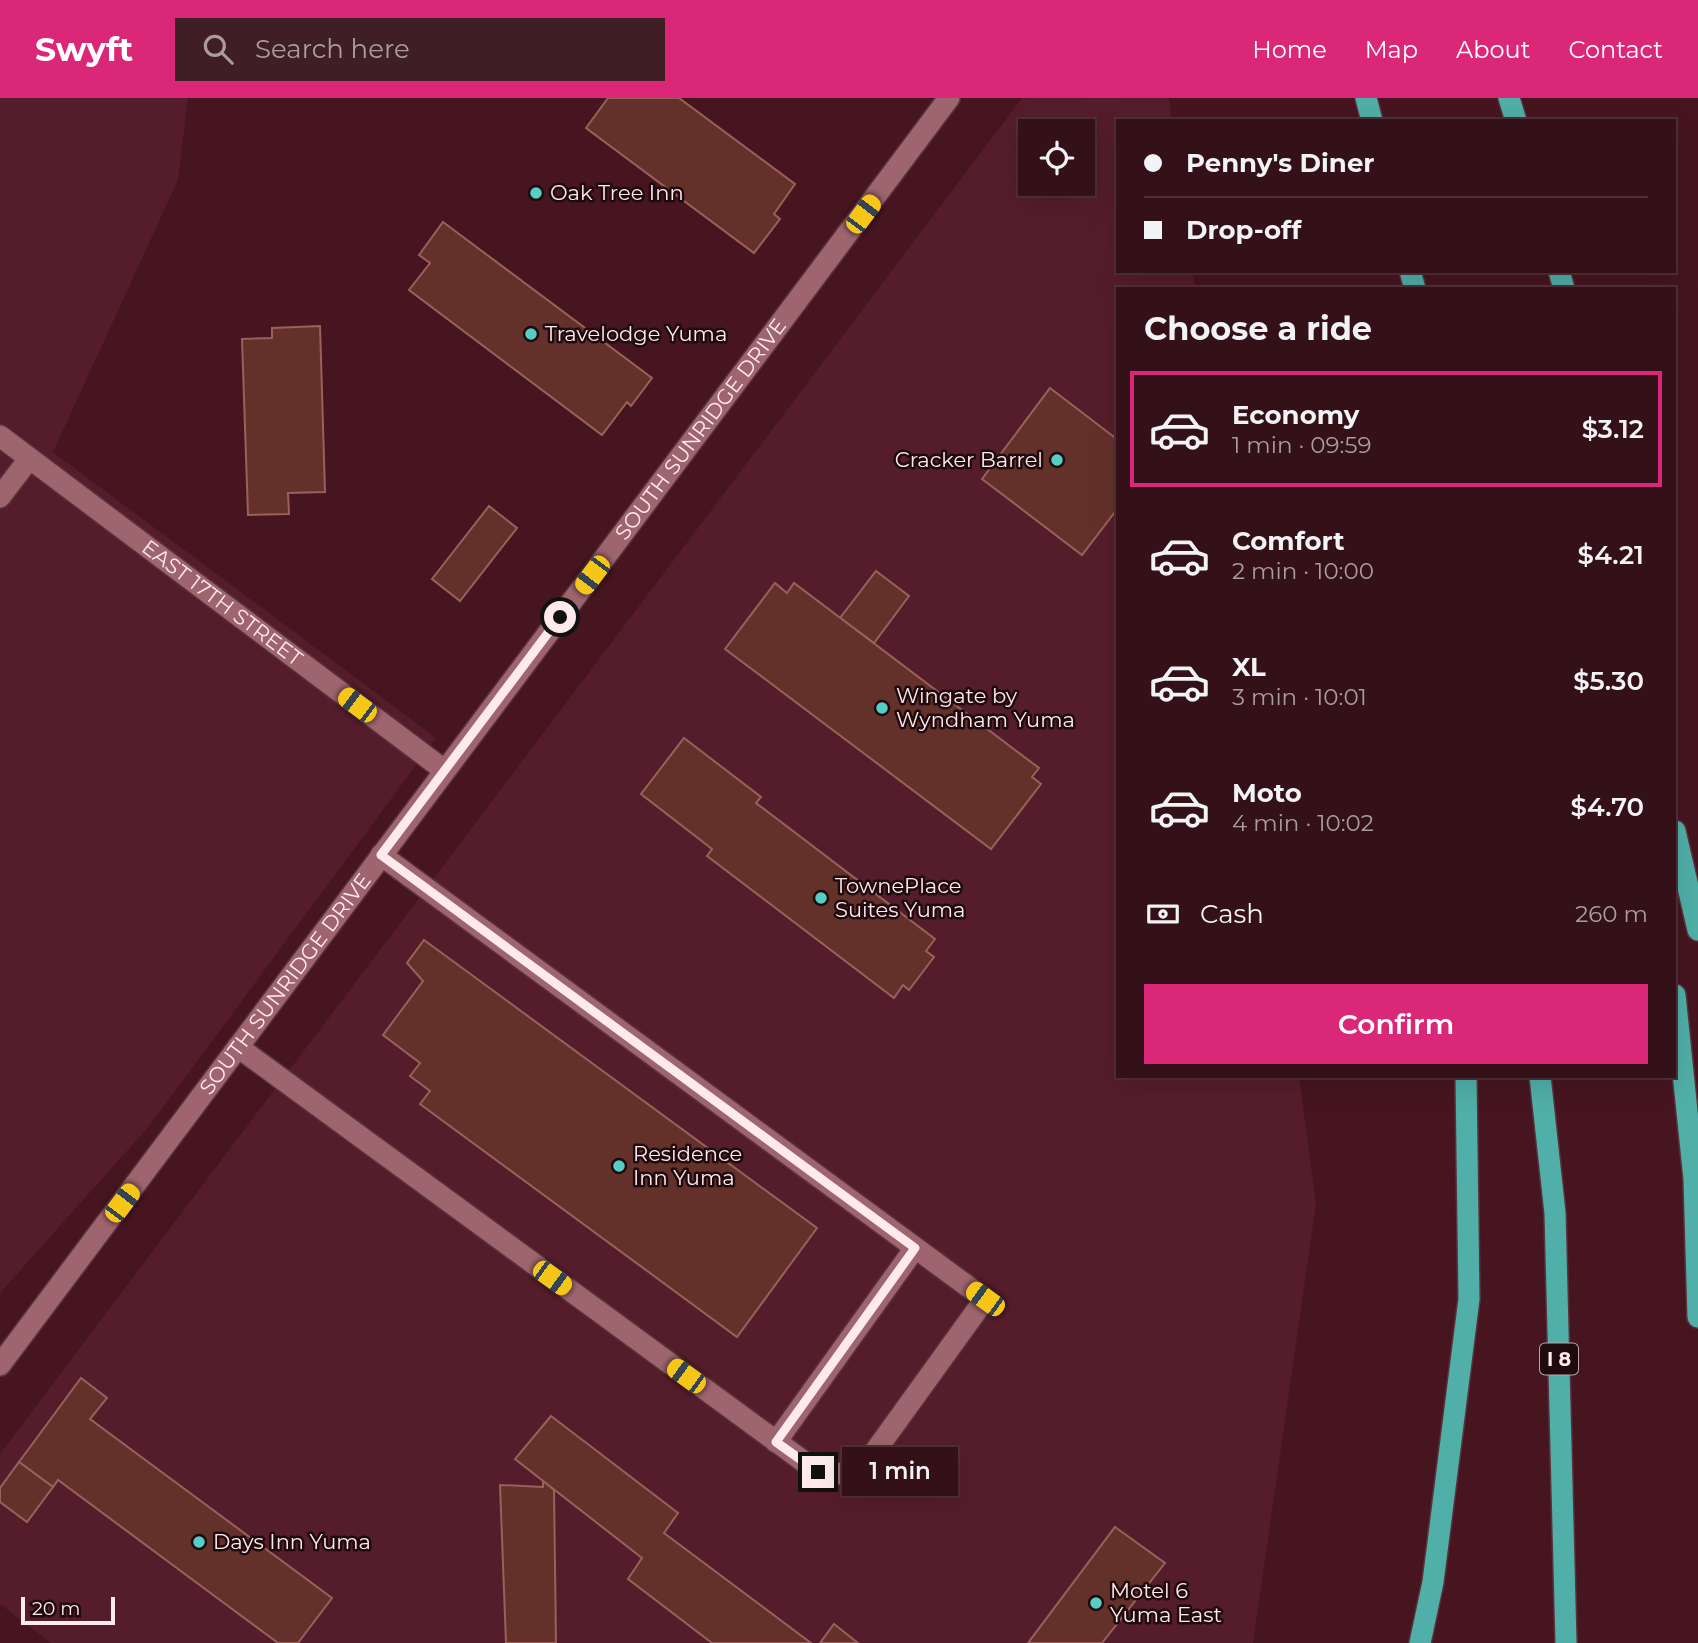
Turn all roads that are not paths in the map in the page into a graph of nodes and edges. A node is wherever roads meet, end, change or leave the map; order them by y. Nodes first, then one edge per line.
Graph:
1 (949, 98) edge
2 (1366, 98) edge
3 (1509, 98) edge
4 (1371, 119) edge
5 (1515, 119) edge
6 (0, 436) edge
7 (29, 459) junction
8 (0, 497) edge
9 (444, 771) junction
10 (1676, 835) edge
11 (381, 855) junction
12 (1698, 930) edge
13 (1676, 1005) edge
14 (238, 1047) junction
15 (1466, 1078) edge
16 (1541, 1078) edge
17 (915, 1248) junction
18 (1698, 1317) edge
19 (0, 1365) edge
20 (776, 1442) junction
21 (1420, 1643) edge
22 (1566, 1643) edge

1 - 9 street, SOUTH SUNRIDGE DRIVE
2 - 4 highway
3 - 5 highway
6 - 7 street, EAST 17TH STREET
7 - 8 street
7 - 9 street, EAST 17TH STREET
9 - 11 street, SOUTH SUNRIDGE DRIVE
10 - 12 highway
11 - 14 street, SOUTH SUNRIDGE DRIVE
11 - 17 street
13 - 18 highway
14 - 19 street, SOUTH SUNRIDGE DRIVE
14 - 20 street
15 - 21 highway
16 - 22 highway, I 8
17 - 20 street
17 - 20 street

